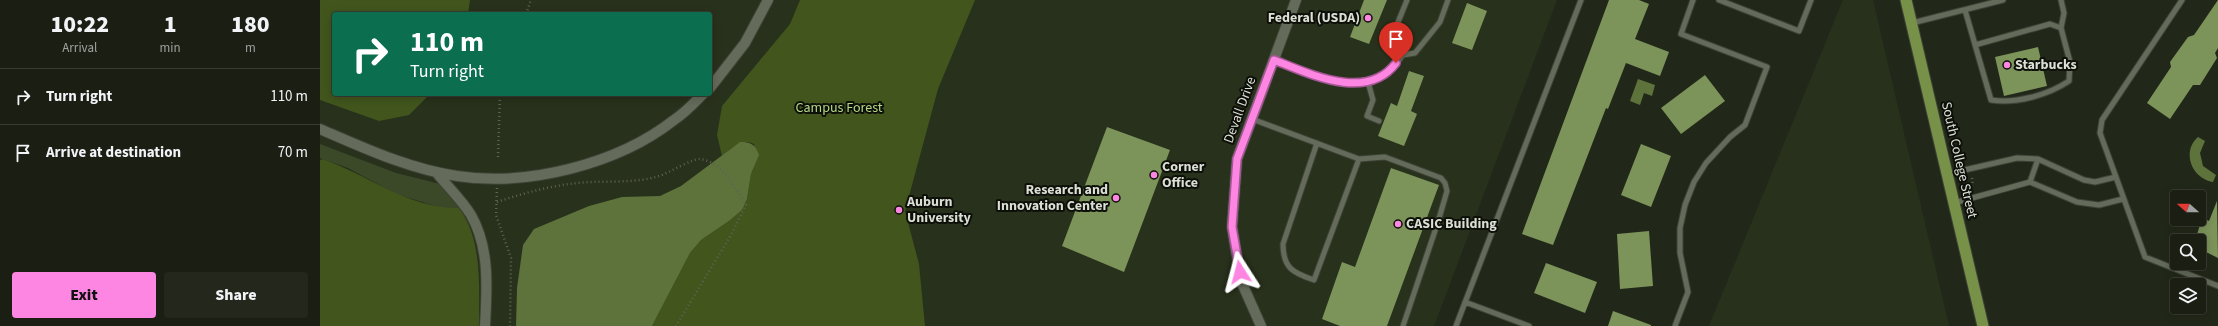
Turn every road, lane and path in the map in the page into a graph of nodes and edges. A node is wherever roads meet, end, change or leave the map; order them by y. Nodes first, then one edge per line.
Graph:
1 (531, 0) edge
2 (768, 0) edge
3 (1296, 0) edge
4 (1407, 0) edge
5 (1448, 0) edge
6 (1580, 0) edge
7 (1693, 0) edge
8 (1719, 0) edge
9 (1811, 0) edge
10 (1906, 0) edge
11 (2003, 0) edge
12 (2061, 0) edge
13 (2182, 0) edge
14 (1732, 2) edge
15 (1966, 10) junction
16 (527, 12) edge
17 (1912, 23) junction
18 (2061, 28) junction
19 (1975, 45) junction
20 (1402, 54) junction
21 (1274, 60) junction
22 (1368, 82) junction
23 (712, 85) edge
24 (500, 96) edge
25 (701, 96) edge
26 (1252, 119) junction
27 (1379, 120) dead end
28 (320, 129) edge
29 (1317, 143) junction
30 (498, 157) dead end
31 (1359, 159) junction
32 (2038, 159) junction
33 (436, 172) junction
34 (1947, 174) junction
35 (2116, 177) junction
36 (1972, 178) dead end
37 (2030, 182) junction
38 (1973, 186) dead end
39 (497, 188) dead end
40 (2123, 199) junction
41 (497, 202) junction
42 (1953, 203) junction
43 (2218, 286) edge
44 (1465, 302) junction
45 (485, 326) edge
46 (510, 326) edge
47 (676, 326) edge
48 (1261, 326) edge
49 (1403, 326) edge
50 (1456, 326) edge
51 (1529, 326) edge
52 (1675, 326) edge
53 (1983, 326) edge

1 - 16 path
2 - 23 street
3 - 21 street, Devall Drive
4 - 20 lane
5 - 20 lane
6 - 44 lane
7 - 52 lane
8 - 14 lane
9 - 14 lane
10 - 17 main road, South College Street
11 - 15 lane
12 - 18 lane
13 - 35 lane
15 - 17 lane
15 - 19 lane
17 - 34 main road, South College Street
18 - 19 lane
18 - 19 lane
20 - 22 lane
21 - 22 lane
21 - 26 street, Devall Drive
22 - 27 lane
24 - 30 path
25 - 33 street
26 - 29 lane
26 - 48 street, Devall Drive
28 - 33 street
29 - 31 lane
29 - 31 lane
31 - 49 lane
32 - 34 lane
32 - 35 lane
32 - 37 lane
33 - 45 street
34 - 42 main road, South College Street
35 - 40 lane
36 - 38 path
37 - 40 lane
37 - 42 lane
39 - 41 path
40 - 43 lane
41 - 46 path
41 - 47 path
42 - 53 main road, South College Street
44 - 50 lane
44 - 51 lane

